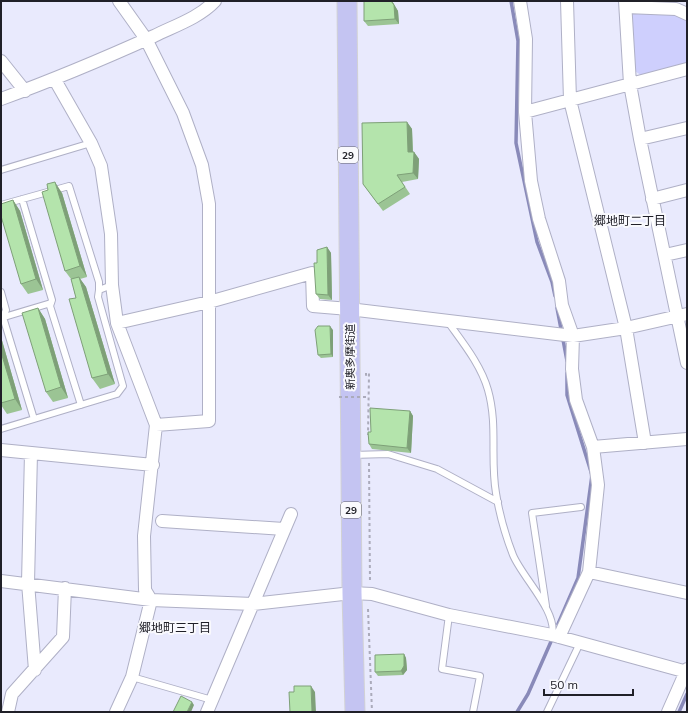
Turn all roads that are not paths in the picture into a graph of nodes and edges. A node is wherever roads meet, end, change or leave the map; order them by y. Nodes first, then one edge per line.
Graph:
1 (119, 1) edge
2 (215, 1) edge
3 (347, 1) edge
4 (520, 1) edge
5 (568, 1) edge
6 (626, 4) edge
7 (687, 14) edge
8 (146, 39) junction
9 (1, 61) edge
10 (687, 69) edge
11 (55, 80) junction
12 (630, 84) junction
13 (25, 91) junction
14 (1, 99) edge
15 (570, 100) junction
16 (525, 112) junction
17 (687, 128) edge
18 (640, 139) junction
19 (91, 143) junction
20 (1, 170) edge
21 (687, 190) edge
22 (22, 199) junction
23 (652, 199) junction
24 (1, 205) edge
25 (687, 250) edge
26 (664, 255) junction
27 (112, 285) junction
28 (99, 290) junction
29 (1, 292) edge
30 (209, 302) junction
31 (51, 303) junction
32 (349, 309) junction
33 (683, 315) edge
34 (2, 317) edge
35 (447, 320) junction
36 (117, 323) junction
37 (626, 328) junction
38 (566, 336) junction
39 (687, 363) edge
40 (81, 405) junction
41 (34, 419) junction
42 (156, 425) junction
43 (1, 429) edge
44 (687, 439) edge
45 (645, 443) junction
46 (593, 447) junction
47 (1, 450) edge
48 (31, 453) junction
49 (350, 455) junction
50 (153, 465) junction
51 (498, 502) junction
52 (581, 507) dead end
53 (291, 514) dead end
54 (162, 522) dead end
55 (284, 529) junction
56 (589, 572) junction
57 (1, 581) edge
58 (28, 583) junction
59 (65, 588) junction
60 (352, 593) junction
61 (687, 593) edge
62 (151, 600) junction
63 (253, 604) junction
64 (547, 611) junction
65 (449, 615) junction
66 (557, 636) junction
67 (580, 643) junction
68 (35, 670) junction
69 (687, 671) edge
70 (132, 677) junction
71 (212, 700) junction
72 (8, 712) edge
73 (116, 712) edge
74 (206, 712) edge
75 (355, 712) edge
76 (473, 712) edge
77 (547, 712) edge
78 (668, 712) edge

1 - 8 street
2 - 8 street
3 - 32 main road, 新奥多摩街道 / 29
4 - 16 street
5 - 15 street
6 - 7 street
6 - 12 street
8 - 11 street
8 - 30 street
9 - 13 street
10 - 12 street
11 - 13 street
11 - 19 street
12 - 15 street
12 - 18 street
13 - 14 street
15 - 16 street
15 - 37 street
16 - 38 street
17 - 18 street
18 - 23 street
19 - 20 lane
19 - 27 street
21 - 23 street
22 - 24 lane
22 - 28 lane
22 - 31 lane
23 - 26 street
25 - 26 street
26 - 33 street
27 - 28 lane
27 - 36 street
28 - 40 lane
29 - 34 lane
30 - 32 street
30 - 36 street
30 - 42 street
31 - 34 lane
31 - 40 lane
32 - 35 street
32 - 49 main road, 新奥多摩街道 / 29
33 - 37 street
33 - 39 street
34 - 41 lane
35 - 38 street
35 - 51 lane
36 - 42 street
37 - 38 street
37 - 45 street
38 - 46 street
40 - 41 lane
41 - 43 lane
42 - 50 street
44 - 45 street
45 - 46 street
46 - 56 street
47 - 48 street
48 - 50 street
48 - 58 street
49 - 51 lane
49 - 60 main road, 新奥多摩街道 / 29
50 - 62 street
51 - 64 lane
52 - 64 lane
53 - 55 street
54 - 55 street
55 - 63 street
56 - 61 street
56 - 66 street
57 - 58 street
58 - 59 street
58 - 68 street
59 - 62 street
59 - 68 street
60 - 63 street
60 - 65 street
60 - 75 main road, 新奥多摩街道 / 29
62 - 63 street
62 - 70 street
63 - 71 street
64 - 66 lane
65 - 66 street
65 - 76 lane
66 - 67 street
67 - 69 street
67 - 77 lane
68 - 72 street
69 - 78 street
70 - 71 lane
70 - 73 street
71 - 74 street

